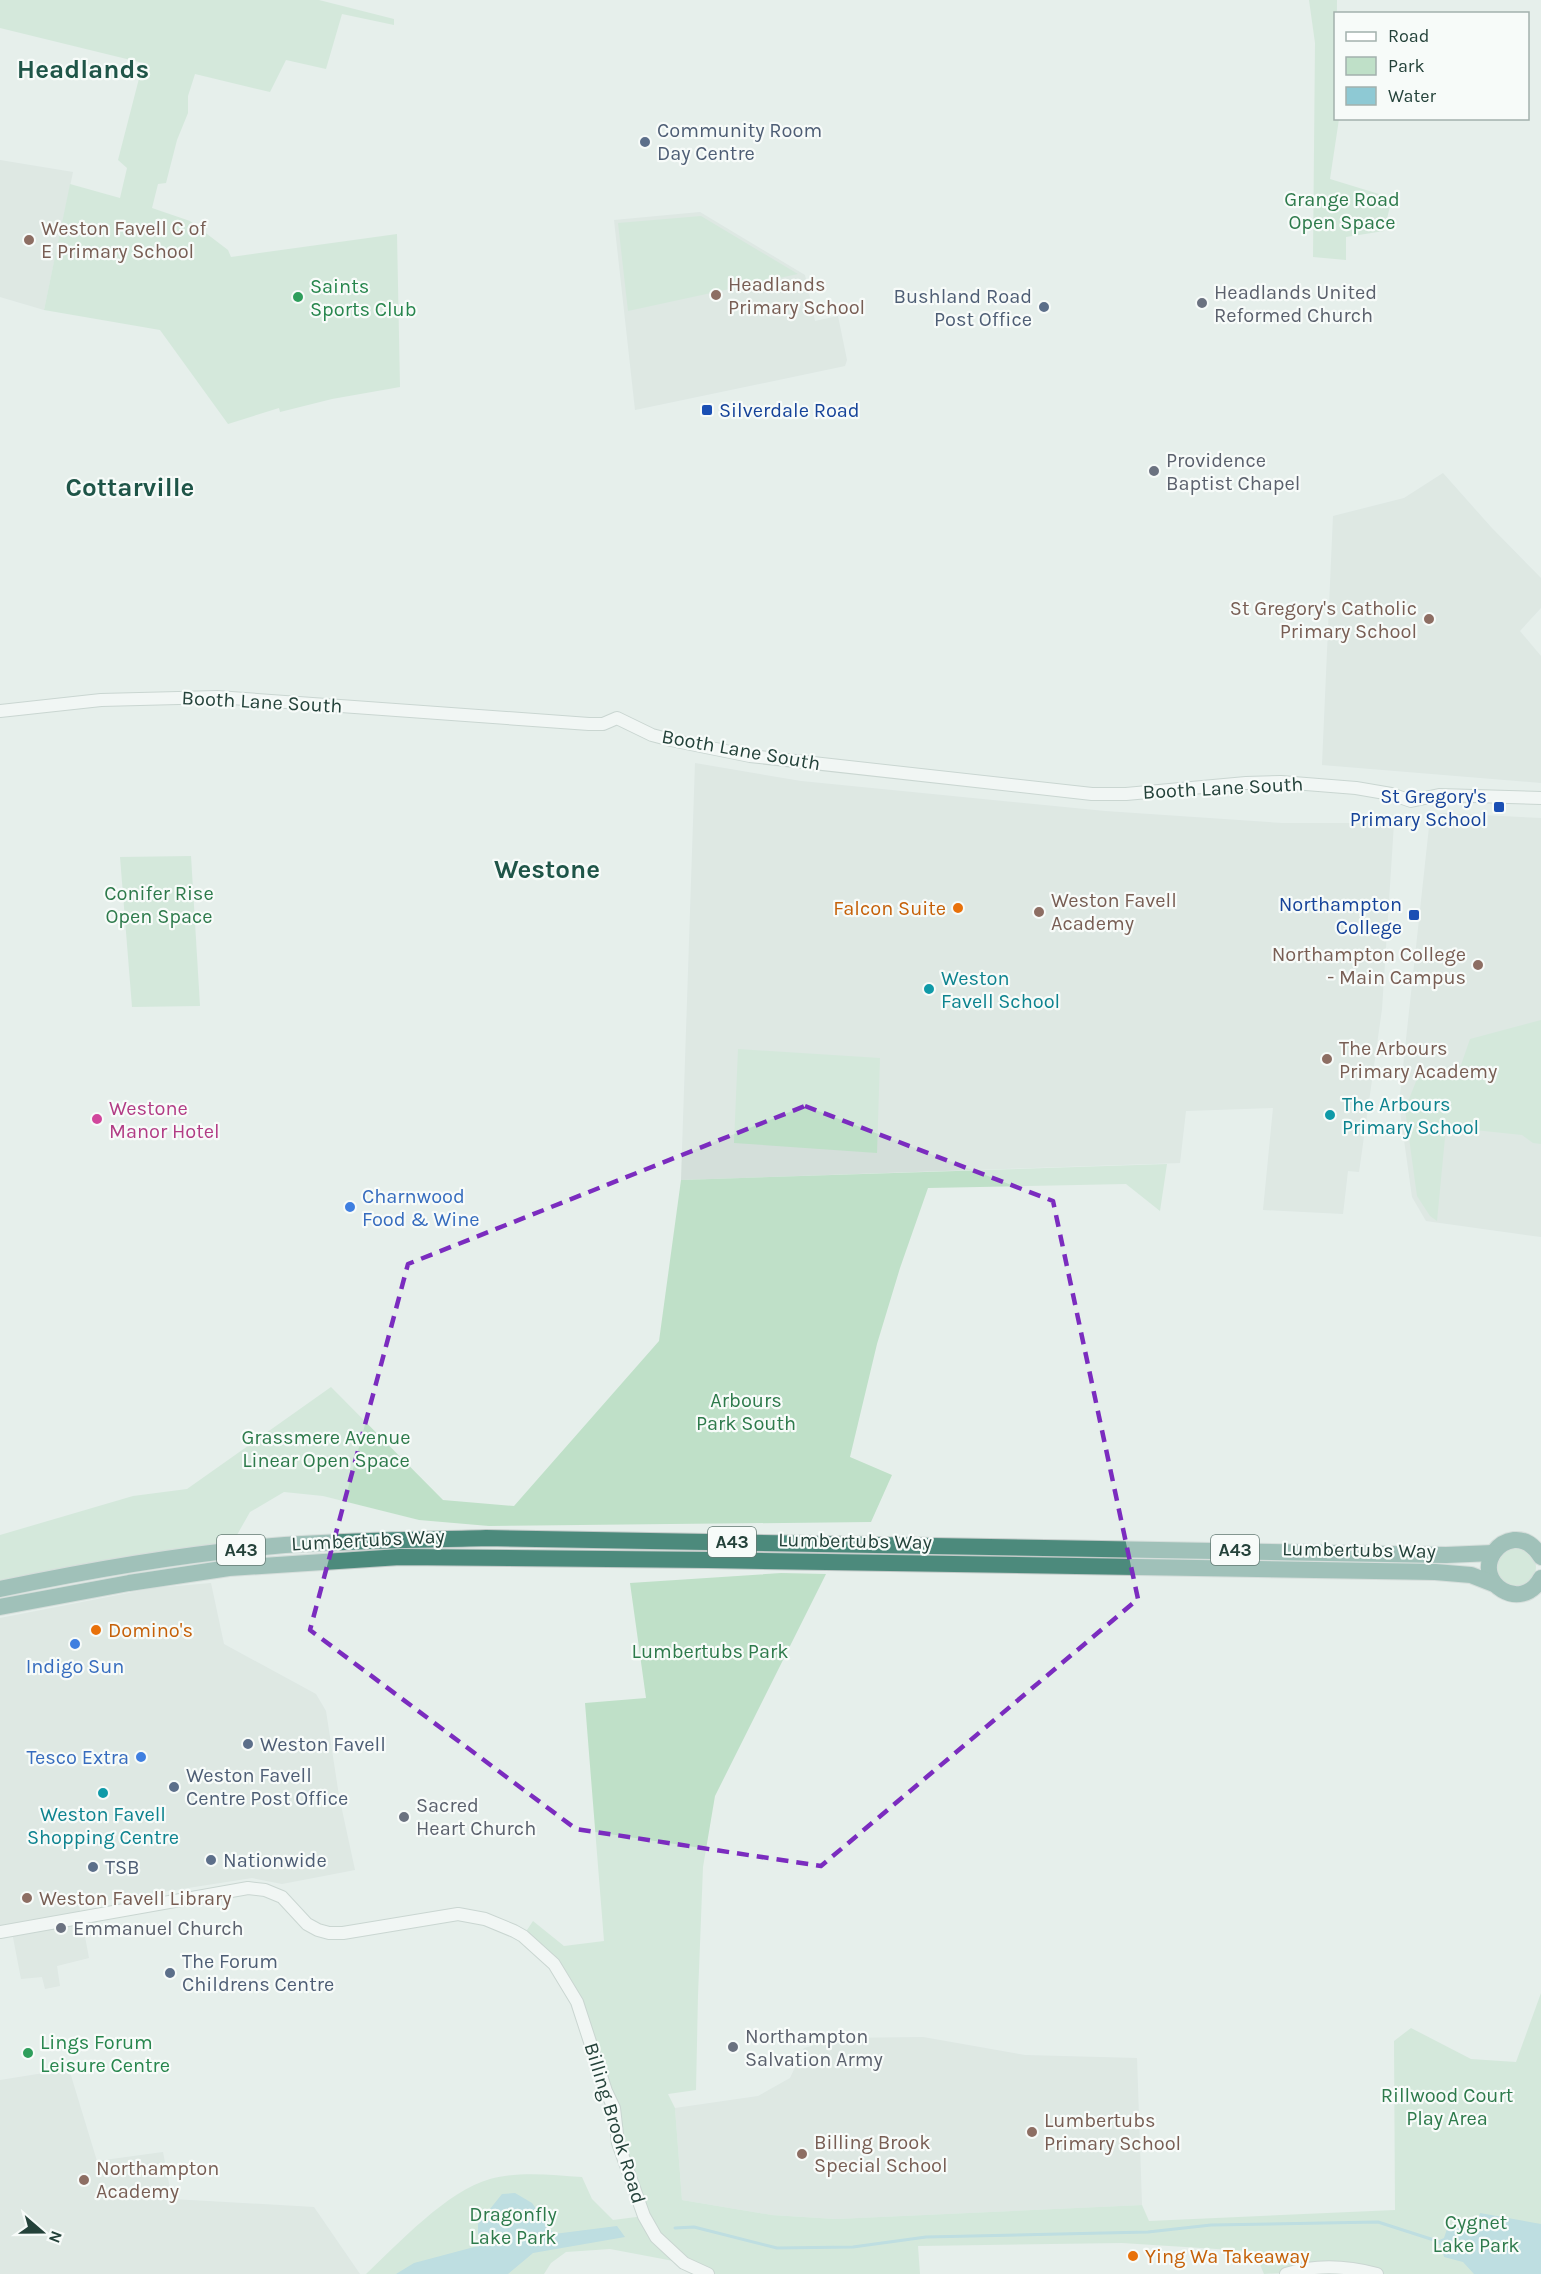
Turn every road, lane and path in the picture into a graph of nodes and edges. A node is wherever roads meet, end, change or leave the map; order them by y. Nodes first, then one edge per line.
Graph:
1 (0, 711) edge
2 (1541, 798) edge
3 (1493, 1553) junction
4 (1540, 1553) edge
5 (1540, 1582) edge
6 (1494, 1584) junction
7 (0, 1589) edge
8 (0, 1607) edge
9 (0, 1932) edge
10 (708, 2274) edge
11 (1286, 2274) edge
12 (1377, 2274) edge

1 - 2 street, Booth Lane South
3 - 4 highway, A43
3 - 6 highway
3 - 7 highway, Lumbertubs Way / A43
5 - 6 highway, A43
6 - 8 highway, Lumbertubs Way / A43
9 - 10 street, Billing Brook Road
11 - 12 street

